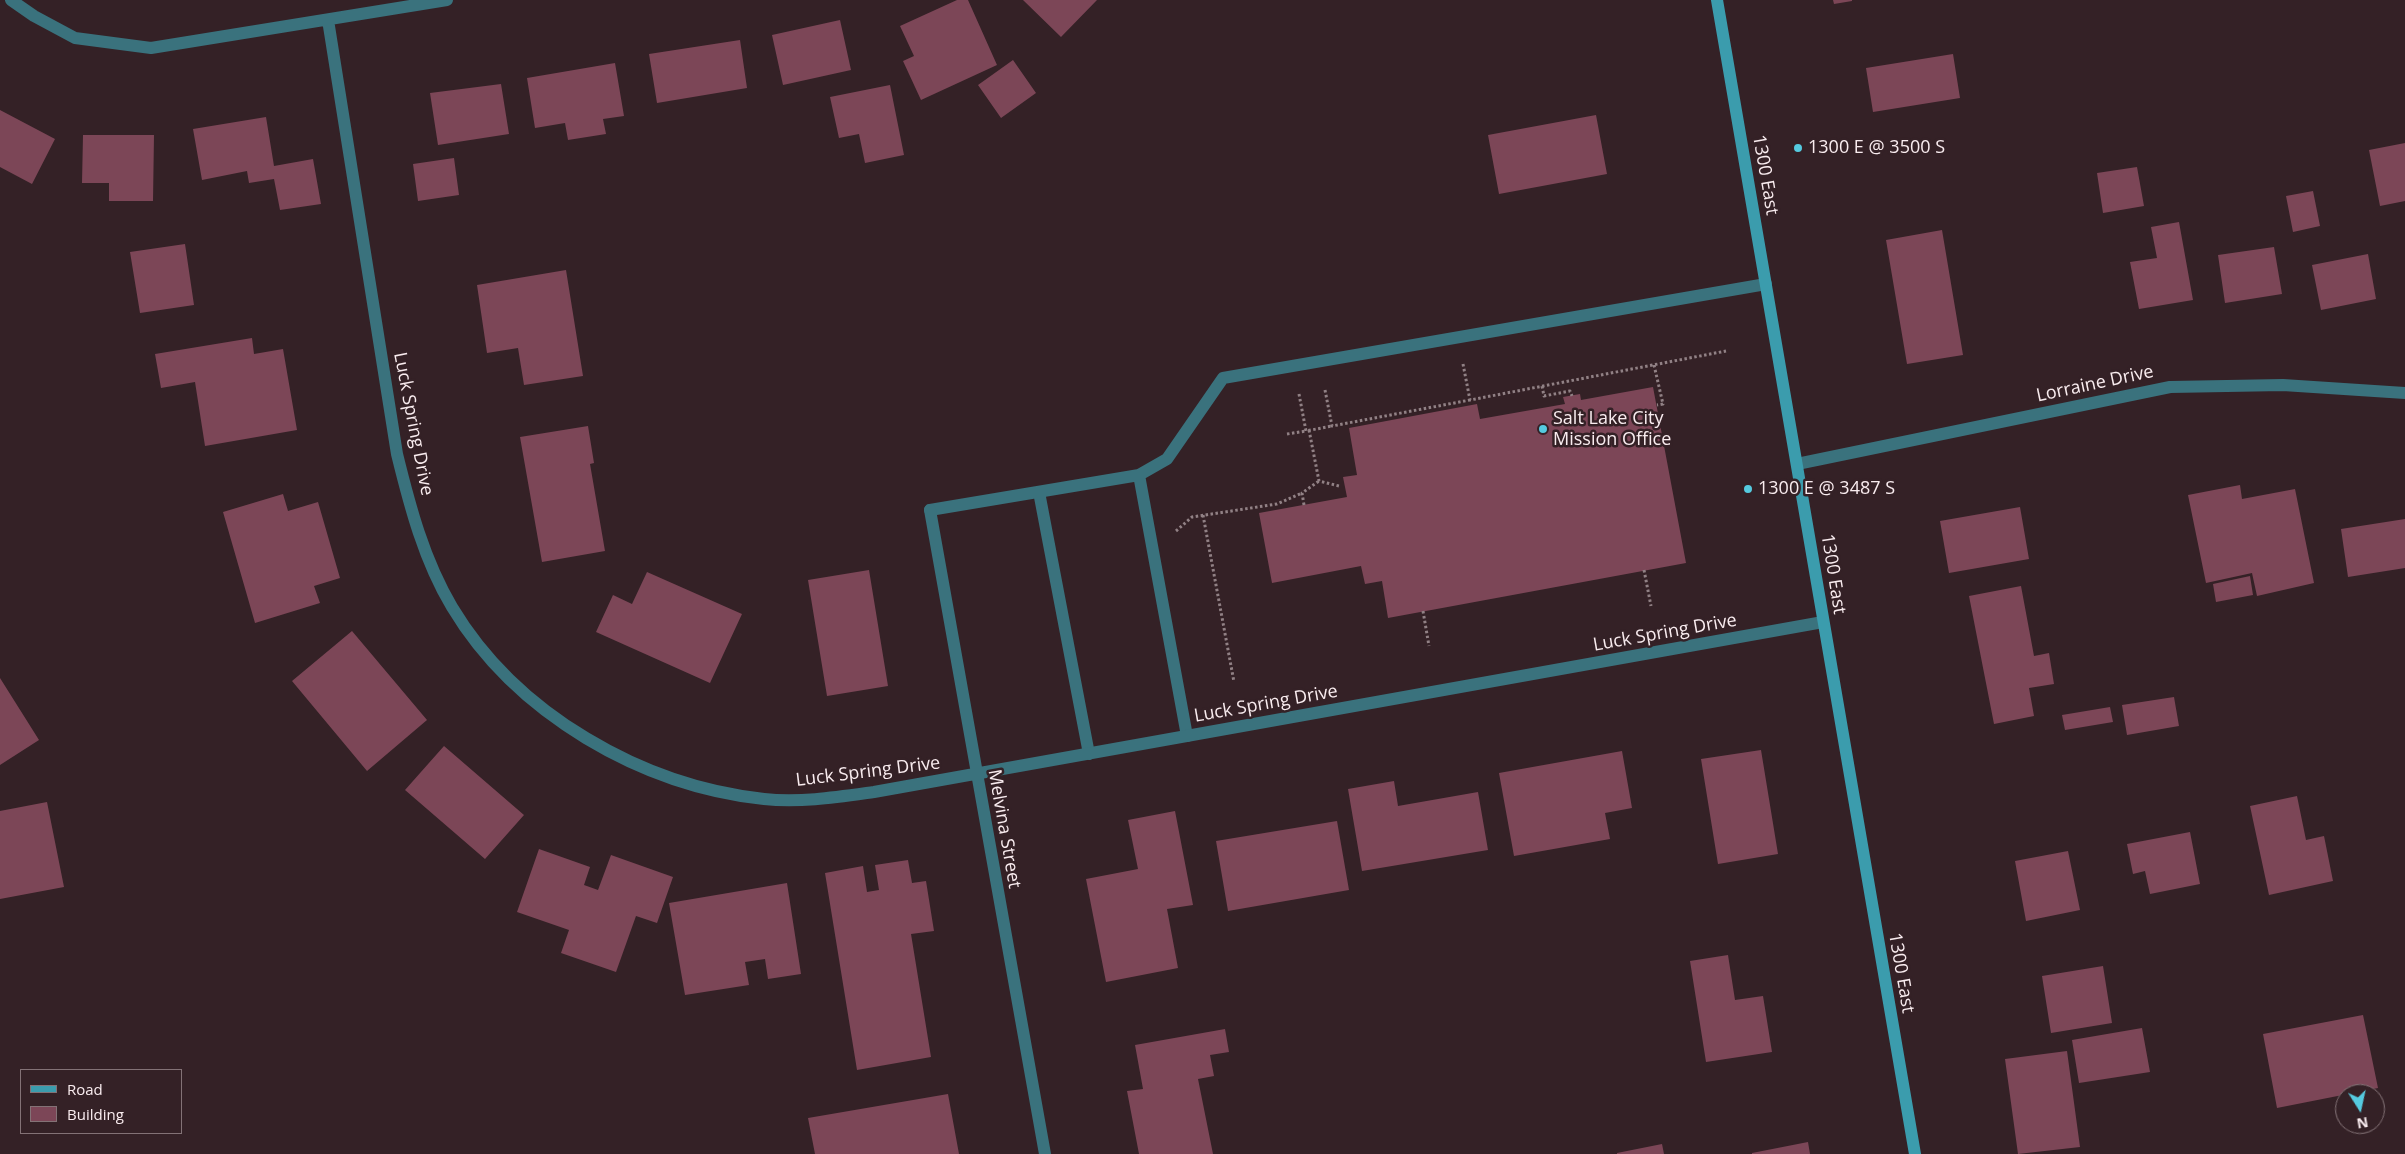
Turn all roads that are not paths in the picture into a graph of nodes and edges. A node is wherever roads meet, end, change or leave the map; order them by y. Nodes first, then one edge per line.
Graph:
1 (11, 0) edge
2 (447, 0) edge
3 (1717, 0) edge
4 (328, 20) junction
5 (1766, 284) junction
6 (2405, 393) edge
7 (1797, 464) junction
8 (1139, 475) junction
9 (1039, 492) junction
10 (1823, 622) junction
11 (1187, 736) junction
12 (1089, 754) junction
13 (976, 774) junction
14 (1045, 1154) edge
15 (1915, 1154) edge

1 - 4 street
2 - 4 street
3 - 5 main road, 1300 East
4 - 13 street, Luck Spring Drive
5 - 7 main road, 1300 East
5 - 8 street
6 - 7 street, Lorraine Drive
7 - 10 main road, 1300 East
8 - 9 street
8 - 11 street
9 - 12 street
9 - 13 street, Melvina Street
10 - 11 street, Luck Spring Drive
10 - 15 main road, 1300 East
11 - 12 street, Luck Spring Drive
12 - 13 street, Luck Spring Drive
13 - 14 street, Melvina Street

